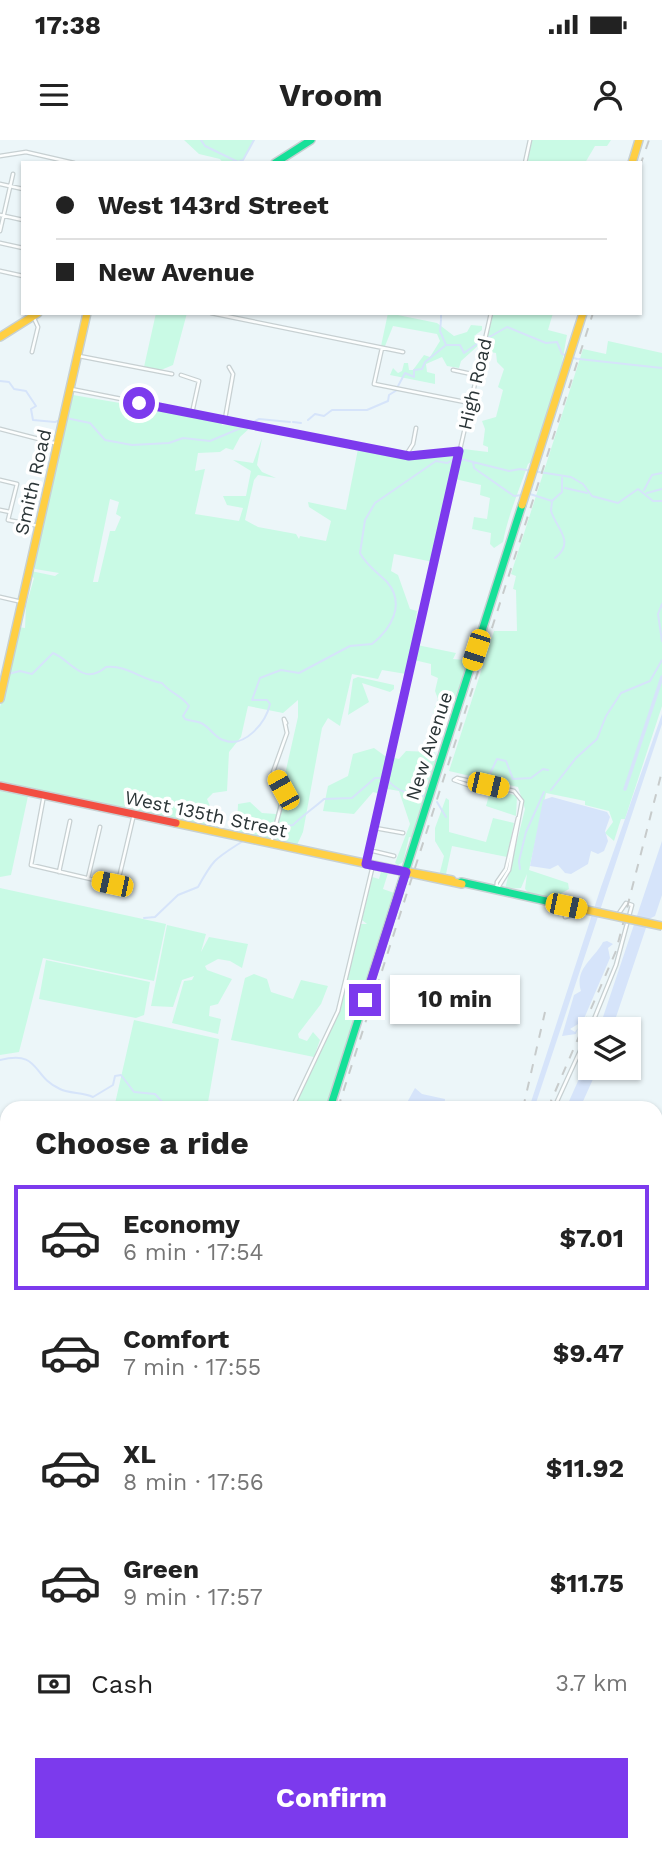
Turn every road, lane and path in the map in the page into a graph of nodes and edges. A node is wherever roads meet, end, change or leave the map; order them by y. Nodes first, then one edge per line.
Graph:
1 (310, 140) edge
2 (530, 140) edge
3 (639, 140) edge
4 (0, 156) edge
5 (65, 161) edge
6 (278, 161) edge
7 (525, 161) edge
8 (633, 161) edge
9 (13, 174) dead end
10 (0, 184) edge
11 (10, 186) junction
12 (21, 189) edge
13 (2, 216) edge
14 (21, 220) edge
15 (0, 231) edge
16 (0, 243) edge
17 (21, 248) edge
18 (0, 271) edge
19 (21, 276) edge
20 (36, 315) edge
21 (87, 315) edge
22 (222, 315) edge
23 (491, 315) edge
24 (582, 315) edge
25 (0, 337) edge
26 (382, 348) junction
27 (32, 352) dead end
28 (403, 352) dead end
29 (78, 355) junction
30 (229, 367) dead end
31 (453, 370) dead end
32 (172, 374) dead end
33 (181, 375) dead end
34 (477, 375) junction
35 (70, 389) junction
36 (470, 403) junction
37 (192, 413) junction
38 (225, 419) junction
39 (416, 428) dead end
40 (0, 429) edge
41 (58, 444) junction
42 (459, 451) junction
43 (406, 455) junction
44 (0, 480) edge
45 (0, 510) edge
46 (9, 512) junction
47 (39, 526) junction
48 (0, 597) edge
49 (22, 602) junction
50 (0, 699) edge
51 (286, 723) dead end
52 (470, 781) dead end
53 (0, 786) edge
54 (44, 795) junction
55 (134, 814) junction
56 (70, 821) dead end
57 (100, 827) dead end
58 (375, 828) junction
59 (402, 833) dead end
60 (271, 843) junction
61 (369, 850) junction
62 (394, 856) dead end
63 (370, 864) junction
64 (59, 872) junction
65 (406, 872) junction
66 (88, 879) junction
67 (496, 891) junction
68 (566, 906) junction
69 (662, 926) edge
70 (595, 1017) edge
71 (578, 1055) edge
72 (295, 1101) edge
73 (332, 1101) edge
74 (557, 1101) edge

1 - 6 main road
2 - 7 street
3 - 8 main road
4 - 5 street
9 - 11 street
10 - 11 street
11 - 12 street
11 - 13 street
13 - 14 street
13 - 15 street
16 - 17 street
18 - 19 street
20 - 25 main road
20 - 27 street
21 - 29 main road, Smith Road
22 - 26 street
23 - 34 street, High Road
24 - 65 main road, New Avenue
26 - 28 street
26 - 36 street
29 - 32 street
29 - 35 main road, Smith Road
30 - 38 street
31 - 34 street
33 - 37 street
34 - 36 street, High Road
35 - 37 street
35 - 41 main road, Smith Road
36 - 42 street, High Road
37 - 38 street
38 - 43 street
39 - 43 street
40 - 41 street
41 - 47 main road, Smith Road
42 - 43 street
42 - 58 street, High Road
44 - 46 street
45 - 46 street
46 - 47 street
47 - 49 main road, Smith Road
48 - 49 street
49 - 50 main road, Smith Road
51 - 60 street
52 - 67 street
53 - 54 main road, West 135th Street
54 - 55 main road, West 135th Street
54 - 64 street
55 - 60 main road, West 135th Street
55 - 66 street
56 - 64 street
57 - 66 street
58 - 59 street
58 - 61 street, High Road
60 - 63 main road, West 135th Street
61 - 62 street
61 - 63 street, High Road
63 - 65 main road, West 135th Street
63 - 72 street, High Road
64 - 66 street
65 - 67 main road, West 135th Street
65 - 73 main road, New Avenue
67 - 68 main road, West 135th Street
68 - 69 main road, West 135th Street, bridge
68 - 70 street, bridge
71 - 74 street

